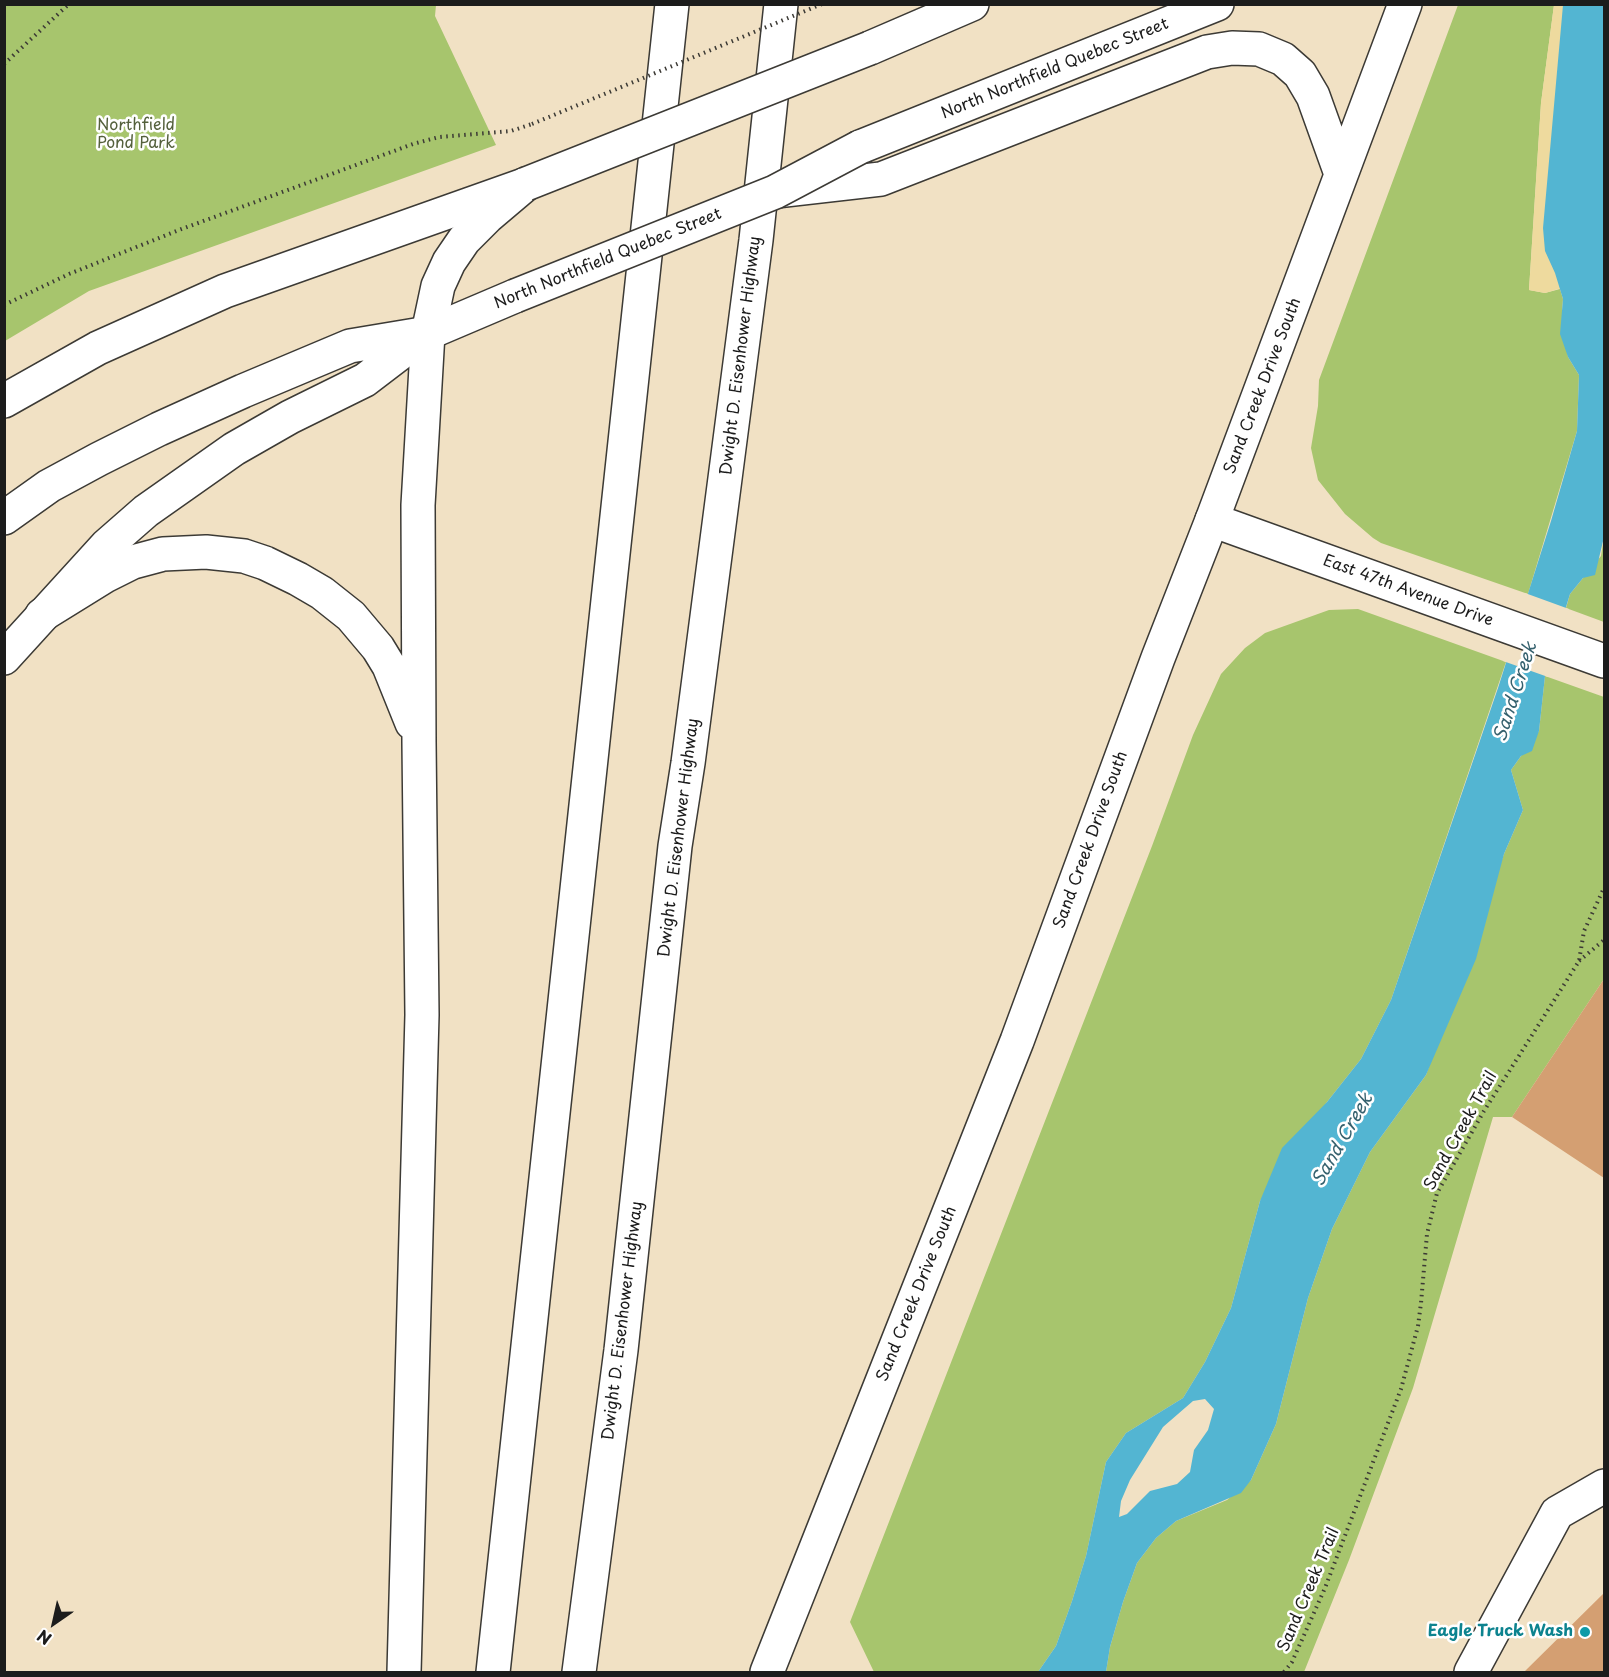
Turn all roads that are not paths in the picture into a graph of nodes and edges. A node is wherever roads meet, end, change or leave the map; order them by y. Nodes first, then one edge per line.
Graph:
1 (672, 4) edge
2 (781, 4) edge
3 (972, 4) edge
4 (1217, 4) edge
5 (1405, 4) edge
6 (1341, 174) junction
7 (526, 184) junction
8 (775, 192) junction
9 (428, 333) junction
10 (4, 401) edge
11 (4, 518) edge
12 (1212, 520) junction
13 (42, 615) junction
14 (4, 658) edge
15 (1605, 661) edge
16 (419, 742) junction
17 (1605, 1486) edge
18 (404, 1672) edge
19 (492, 1672) edge
20 (579, 1672) edge
21 (767, 1672) edge
22 (1471, 1672) edge

1 - 19 main road
2 - 20 main road, Dwight D. Eisenhower Highway
3 - 7 main road, bridge
4 - 8 main road, North Northfield Quebec Street, bridge
5 - 6 main road, Sand Creek Drive South
6 - 8 main road
6 - 12 main road, Sand Creek Drive South
7 - 9 main road
7 - 10 main road
8 - 9 main road, North Northfield Quebec Street, bridge
9 - 11 main road, North Northfield Quebec Street
9 - 13 main road
9 - 16 main road
12 - 15 main road, East 47th Avenue Drive
12 - 21 main road, Sand Creek Drive South
13 - 14 main road
13 - 16 main road
16 - 18 main road
17 - 22 main road

